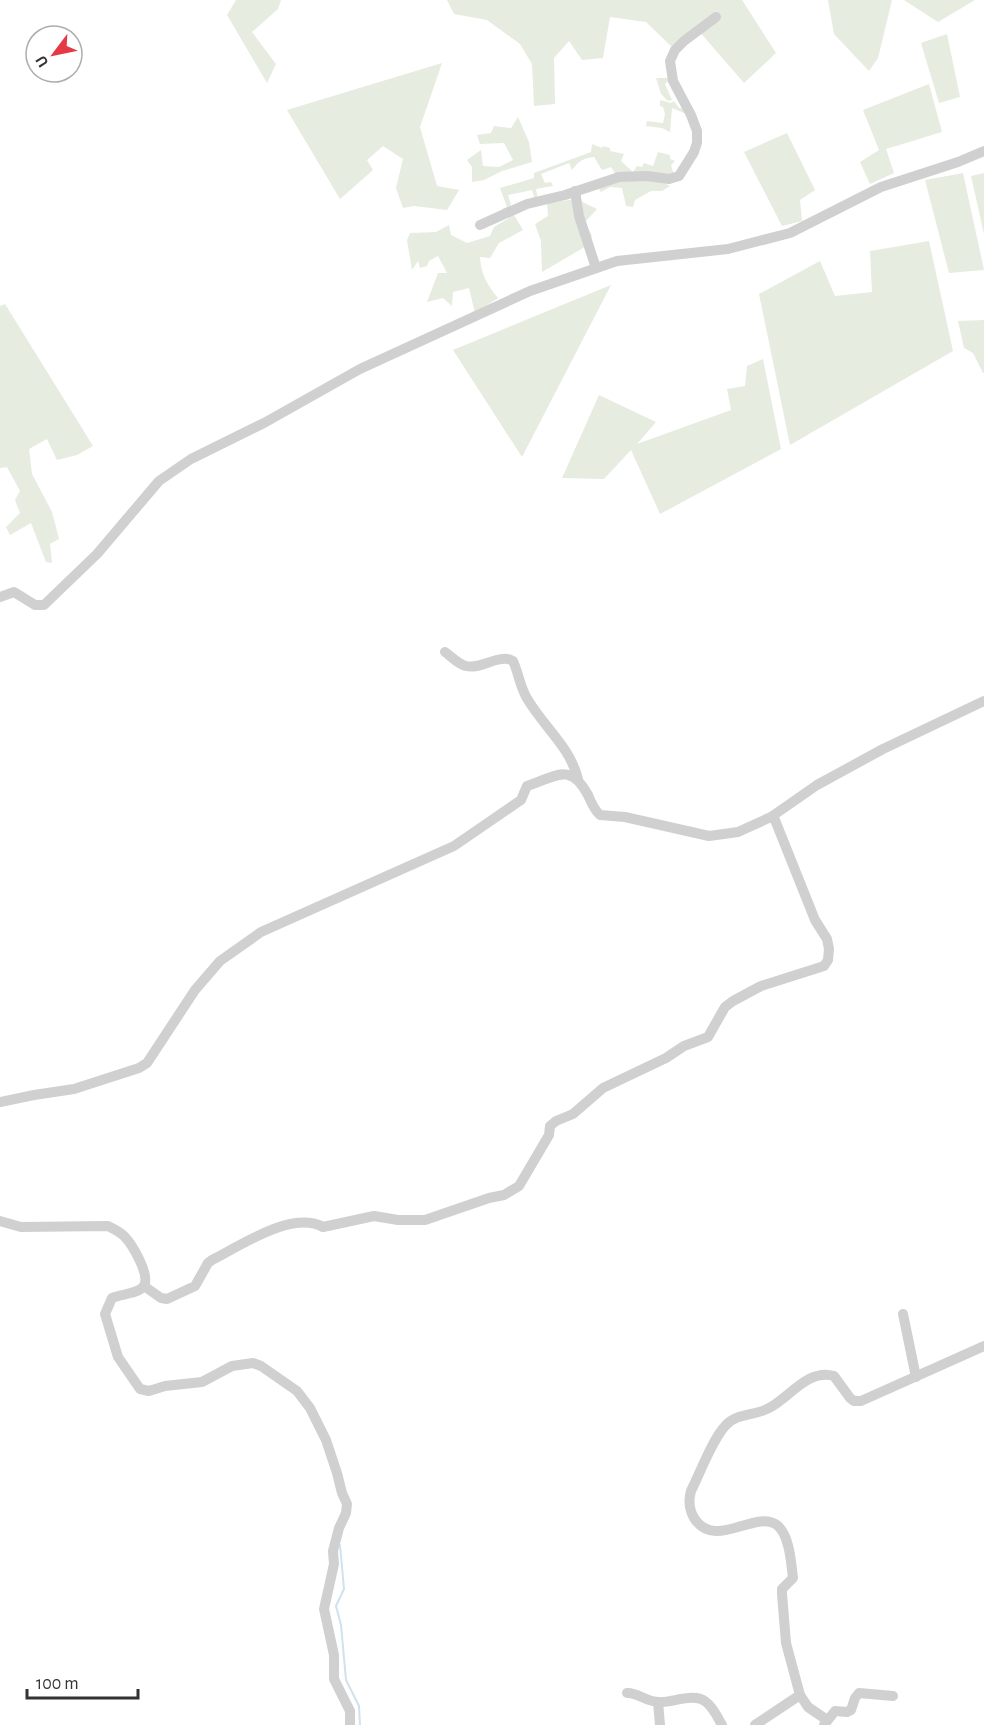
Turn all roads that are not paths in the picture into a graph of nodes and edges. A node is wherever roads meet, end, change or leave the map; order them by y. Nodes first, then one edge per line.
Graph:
1 (716, 16) dead end
2 (984, 151) edge
3 (575, 191) junction
4 (480, 225) dead end
5 (596, 268) junction
6 (0, 597) edge
7 (446, 652) dead end
8 (984, 701) edge
9 (578, 779) junction
10 (771, 817) junction
11 (0, 1102) edge
12 (0, 1221) edge
13 (148, 1288) junction
14 (903, 1314) dead end
15 (984, 1346) edge
16 (915, 1377) junction
17 (627, 1693) dead end
18 (800, 1695) junction
19 (893, 1696) dead end
20 (658, 1702) junction
21 (826, 1722) edge
22 (350, 1725) edge
23 (660, 1725) edge
24 (723, 1725) edge
25 (753, 1725) edge

1 - 3 street
2 - 5 street
3 - 4 street
3 - 5 street
5 - 6 street
7 - 9 street
8 - 10 street
9 - 10 street
9 - 11 street
10 - 13 street
12 - 13 street
13 - 22 street
14 - 16 street
15 - 16 street
16 - 18 street
17 - 20 street
18 - 21 street
18 - 25 street
19 - 21 street
20 - 23 street
20 - 24 street

